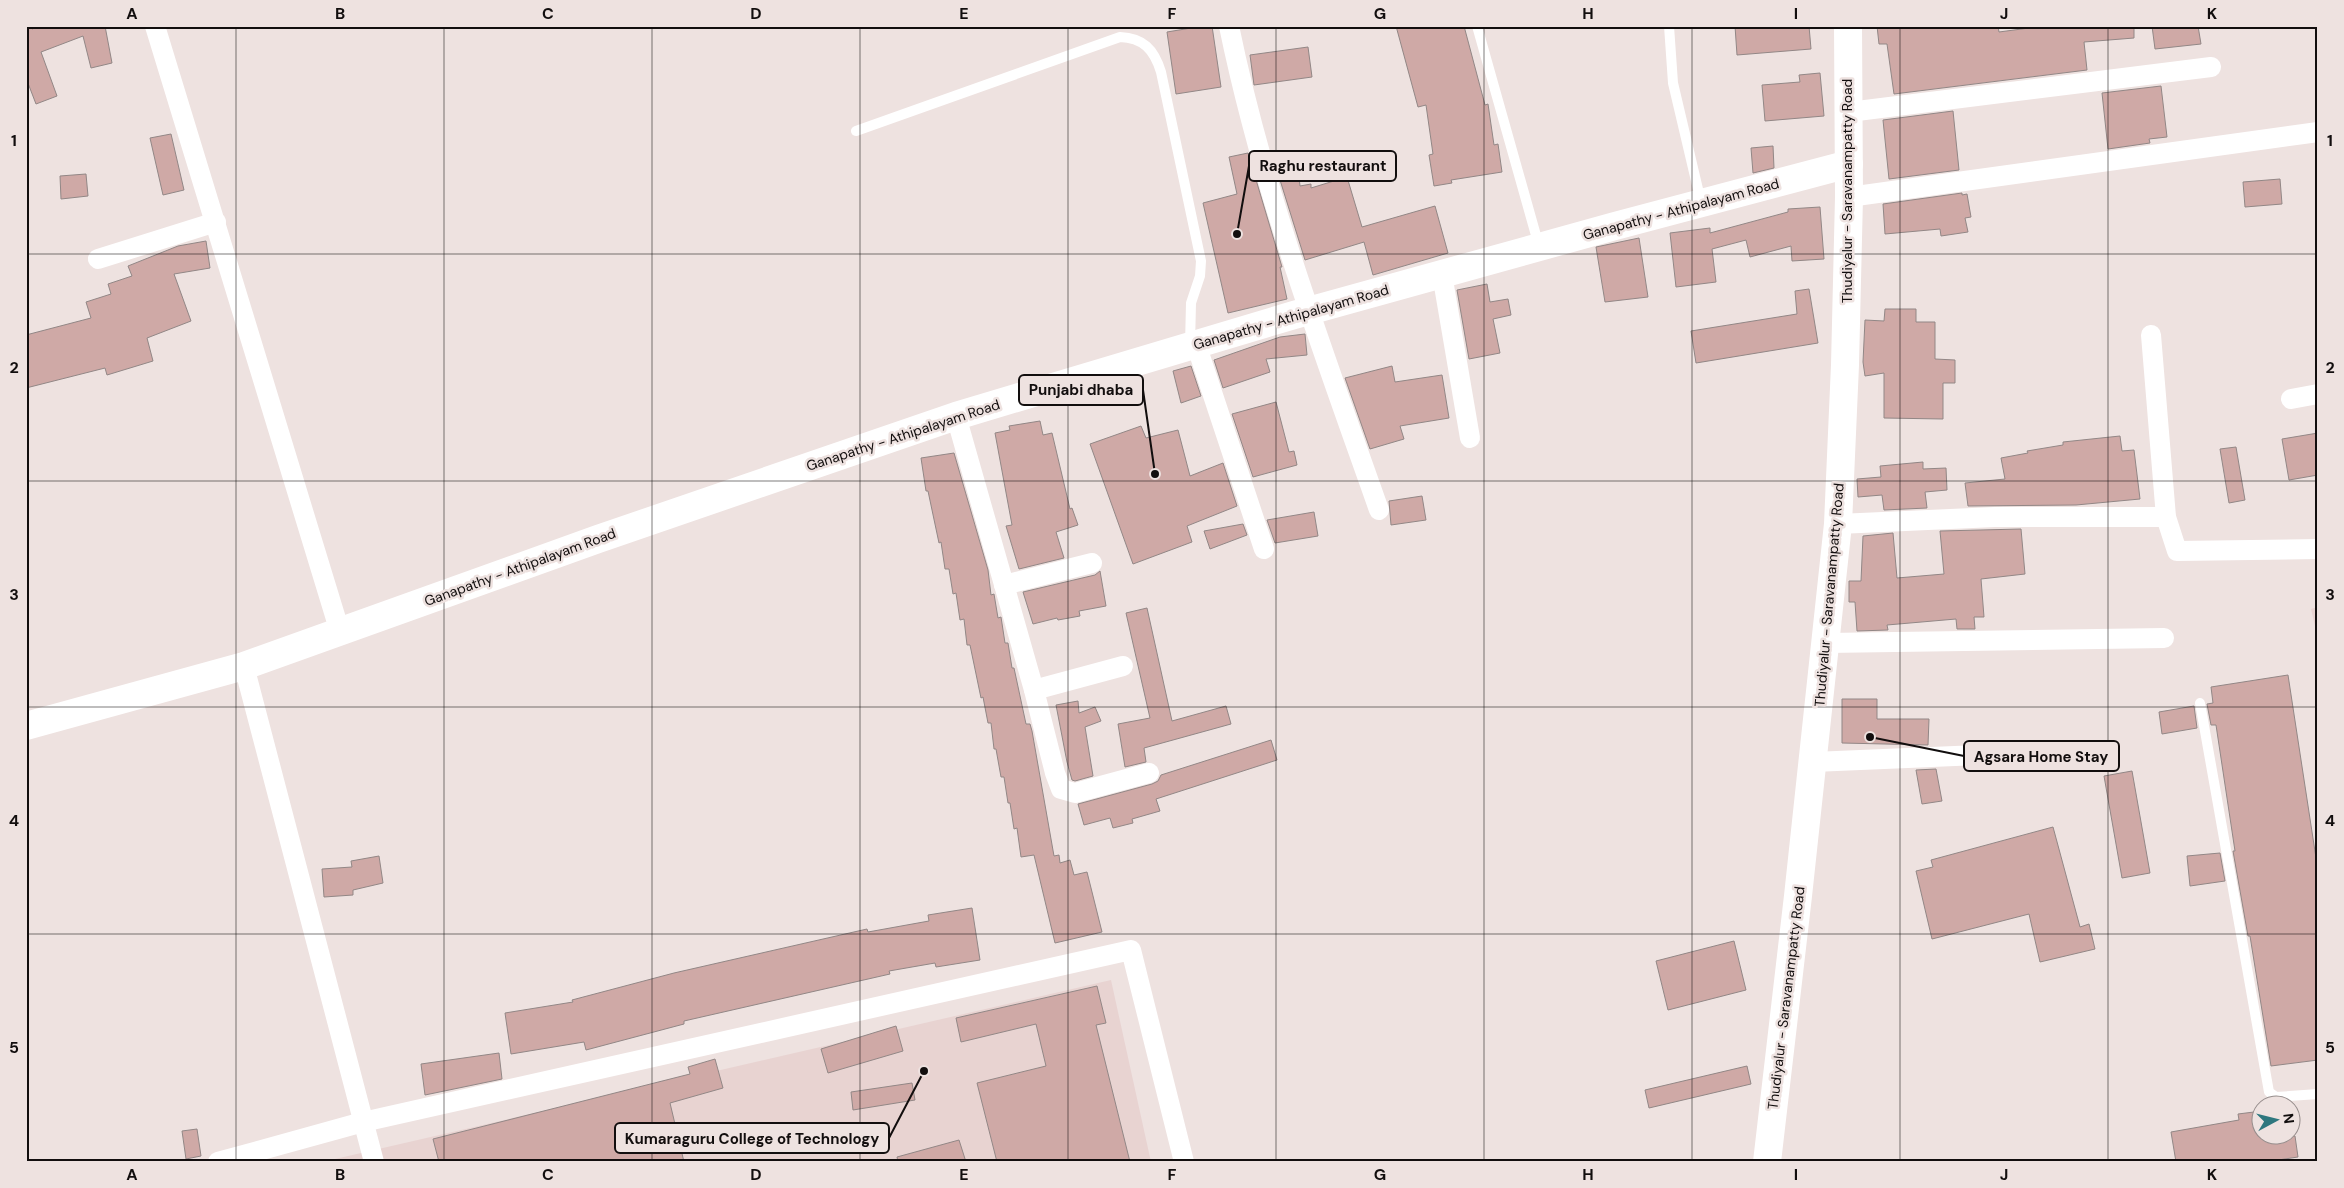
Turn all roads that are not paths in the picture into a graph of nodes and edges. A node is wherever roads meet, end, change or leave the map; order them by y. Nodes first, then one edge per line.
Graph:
1 (155, 26) edge
2 (1229, 26) edge
3 (1477, 26) edge
4 (1669, 26) edge
5 (1848, 26) edge
6 (2211, 67) dead end
7 (1849, 112) junction
8 (856, 131) dead end
9 (2318, 132) edge
10 (1849, 164) junction
11 (1849, 197) junction
12 (1701, 203) junction
13 (216, 222) junction
14 (1539, 247) junction
15 (98, 259) dead end
16 (1442, 274) junction
17 (1309, 311) junction
18 (2151, 335) dead end
19 (1193, 345) junction
20 (2318, 394) edge
21 (2291, 399) dead end
22 (956, 416) junction
23 (1470, 438) dead end
24 (1379, 510) dead end
25 (2166, 517) junction
26 (1838, 524) junction
27 (1264, 549) dead end
28 (2318, 549) edge
29 (1092, 564) dead end
30 (1004, 585) junction
31 (340, 632) junction
32 (2164, 638) dead end
33 (1826, 643) junction
34 (244, 666) junction
35 (1123, 666) dead end
36 (1034, 690) junction
37 (2200, 703) dead end
38 (26, 726) edge
39 (2026, 753) dead end
40 (1813, 762) junction
41 (1150, 773) dead end
42 (2318, 1094) edge
43 (363, 1122) junction
44 (218, 1162) edge
45 (374, 1162) edge
46 (1184, 1162) edge
47 (1767, 1162) edge

1 - 13 street
2 - 17 street
3 - 14 lane
4 - 12 lane
5 - 7 main road, Thudiyalur - Saravanampatty Road
6 - 7 street
7 - 10 main road, Thudiyalur - Saravanampatty Road
8 - 19 lane
9 - 11 street
10 - 11 main road, Thudiyalur - Saravanampatty Road
10 - 12 main road, Ganapathy - Athipalayam Road
11 - 26 main road, Thudiyalur - Saravanampatty Road
12 - 14 main road, Ganapathy - Athipalayam Road
13 - 15 street
13 - 31 street
14 - 16 main road, Ganapathy - Athipalayam Road
16 - 17 main road, Ganapathy - Athipalayam Road
16 - 23 street
17 - 19 main road, Ganapathy - Athipalayam Road
17 - 24 street
18 - 25 street
19 - 22 main road, Ganapathy - Athipalayam Road
19 - 27 street
20 - 21 street
22 - 30 street
22 - 31 main road, Ganapathy - Athipalayam Road
25 - 26 street
25 - 28 street
26 - 33 main road, Thudiyalur - Saravanampatty Road
29 - 30 street
30 - 36 street
31 - 34 main road, Ganapathy - Athipalayam Road
32 - 33 street
33 - 40 main road, Thudiyalur - Saravanampatty Road
34 - 38 main road, Ganapathy - Athipalayam Road
34 - 43 street
35 - 36 street
36 - 41 street
37 - 42 lane
39 - 40 street
40 - 47 main road, Thudiyalur - Saravanampatty Road
43 - 44 street
43 - 45 street
43 - 46 street

